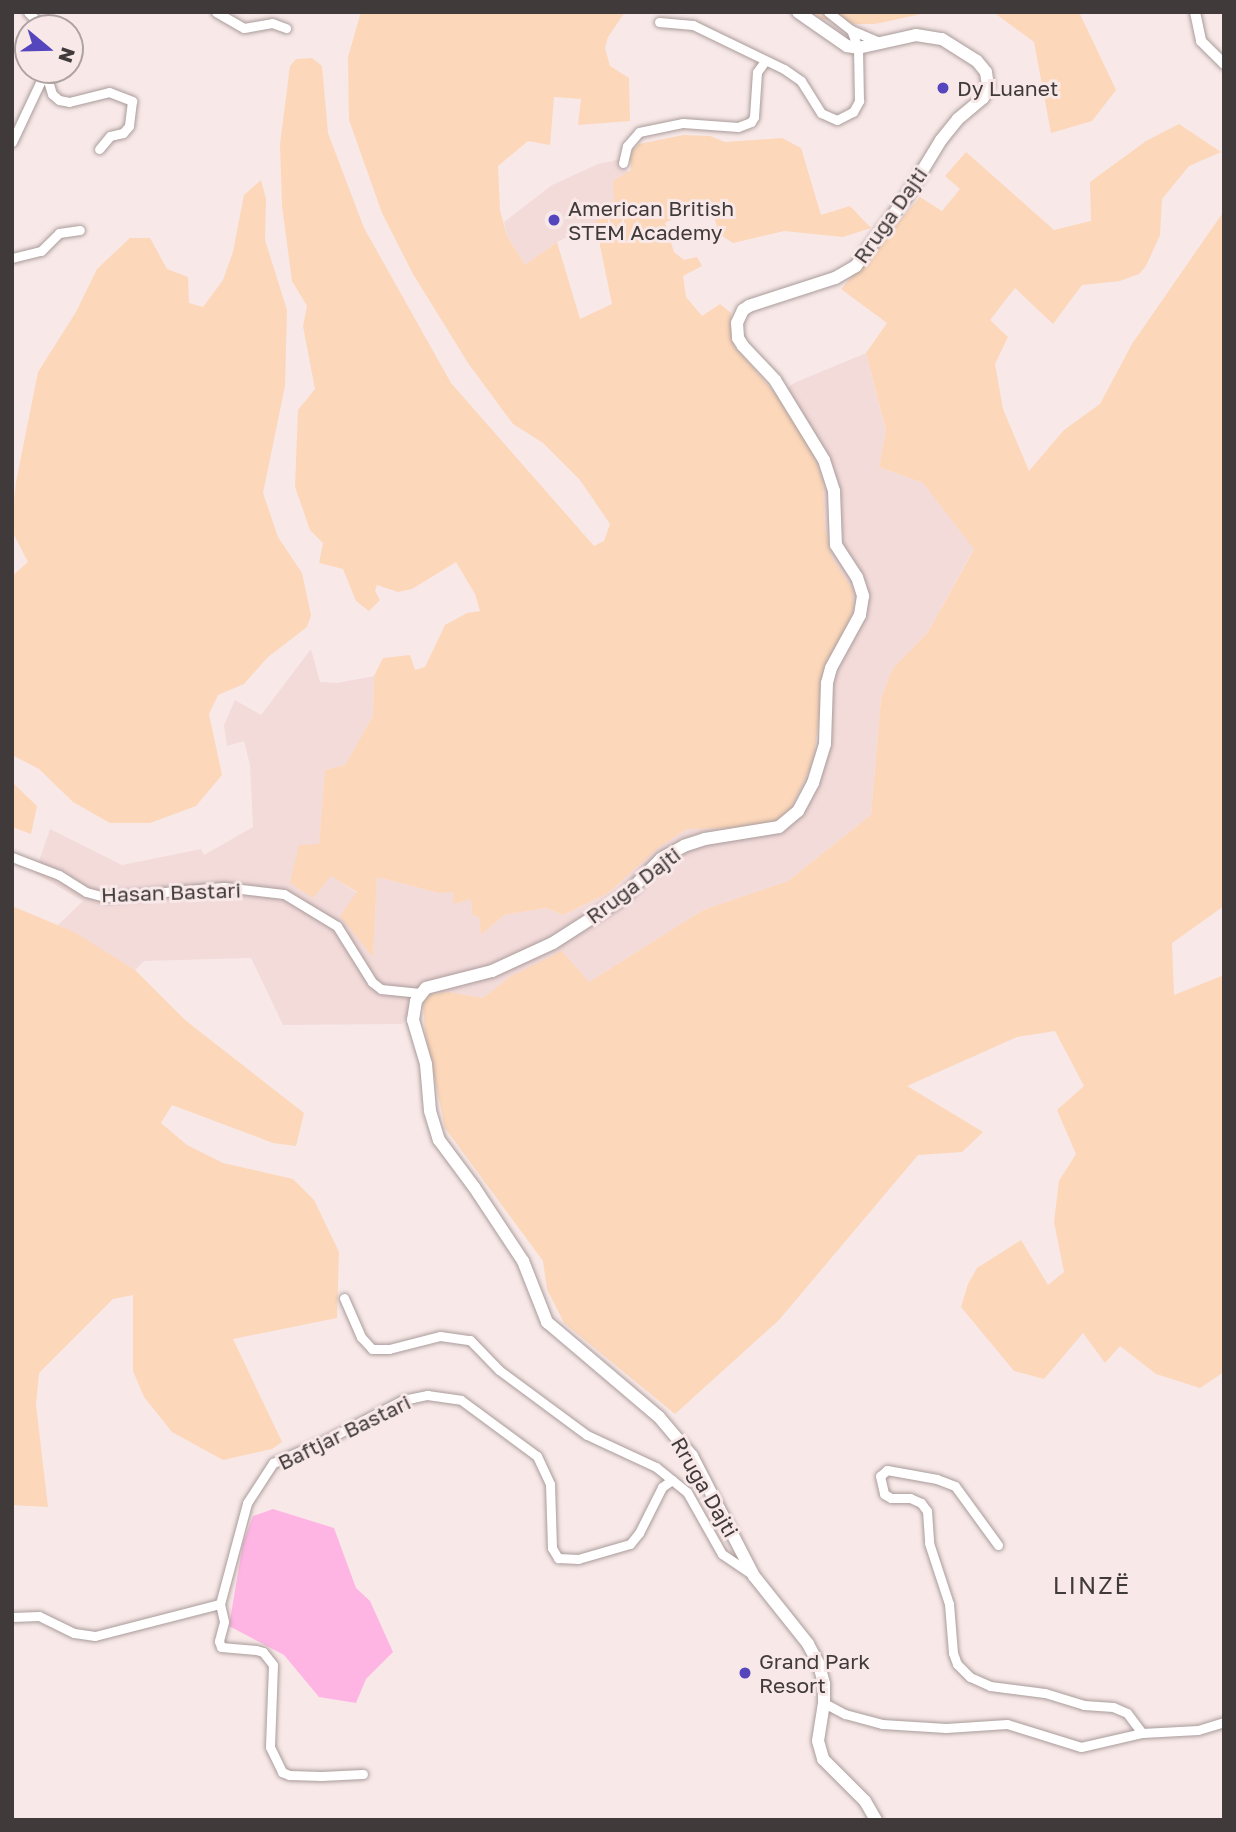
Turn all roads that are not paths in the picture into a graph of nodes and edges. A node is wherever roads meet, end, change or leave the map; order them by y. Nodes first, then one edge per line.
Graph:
1 (216, 12) edge
2 (799, 12) edge
3 (828, 12) edge
4 (1195, 14) edge
5 (659, 22) dead end
6 (286, 28) dead end
7 (852, 30) junction
8 (883, 44) junction
9 (858, 48) junction
10 (765, 61) junction
11 (1224, 64) edge
12 (39, 84) edge
13 (49, 84) edge
14 (12, 142) edge
15 (99, 149) dead end
16 (623, 163) dead end
17 (80, 230) dead end
18 (12, 258) edge
19 (12, 858) edge
20 (420, 993) junction
21 (344, 1298) dead end
22 (672, 1480) junction
23 (998, 1545) dead end
24 (754, 1576) junction
25 (220, 1604) junction
26 (12, 1616) edge
27 (824, 1703) junction
28 (1224, 1722) edge
29 (1142, 1733) junction
30 (363, 1774) dead end
31 (876, 1820) edge

1 - 6 street
2 - 9 main road
3 - 7 street
4 - 11 street
5 - 10 street
7 - 8 street
7 - 9 street
8 - 9 main road, Rruga Dajti
8 - 20 main road, Rruga Dajti
9 - 10 street
10 - 16 street
12 - 14 street
13 - 15 street
17 - 18 street
19 - 20 street, Hasan Bastari
20 - 24 main road, Rruga Dajti
21 - 22 street
22 - 24 street
22 - 25 street, Baftjar Bastari
23 - 29 street
24 - 27 main road, Rruga Dajti
25 - 26 street
25 - 30 street
27 - 29 street
27 - 31 main road, Rruga Dajti
28 - 29 street

